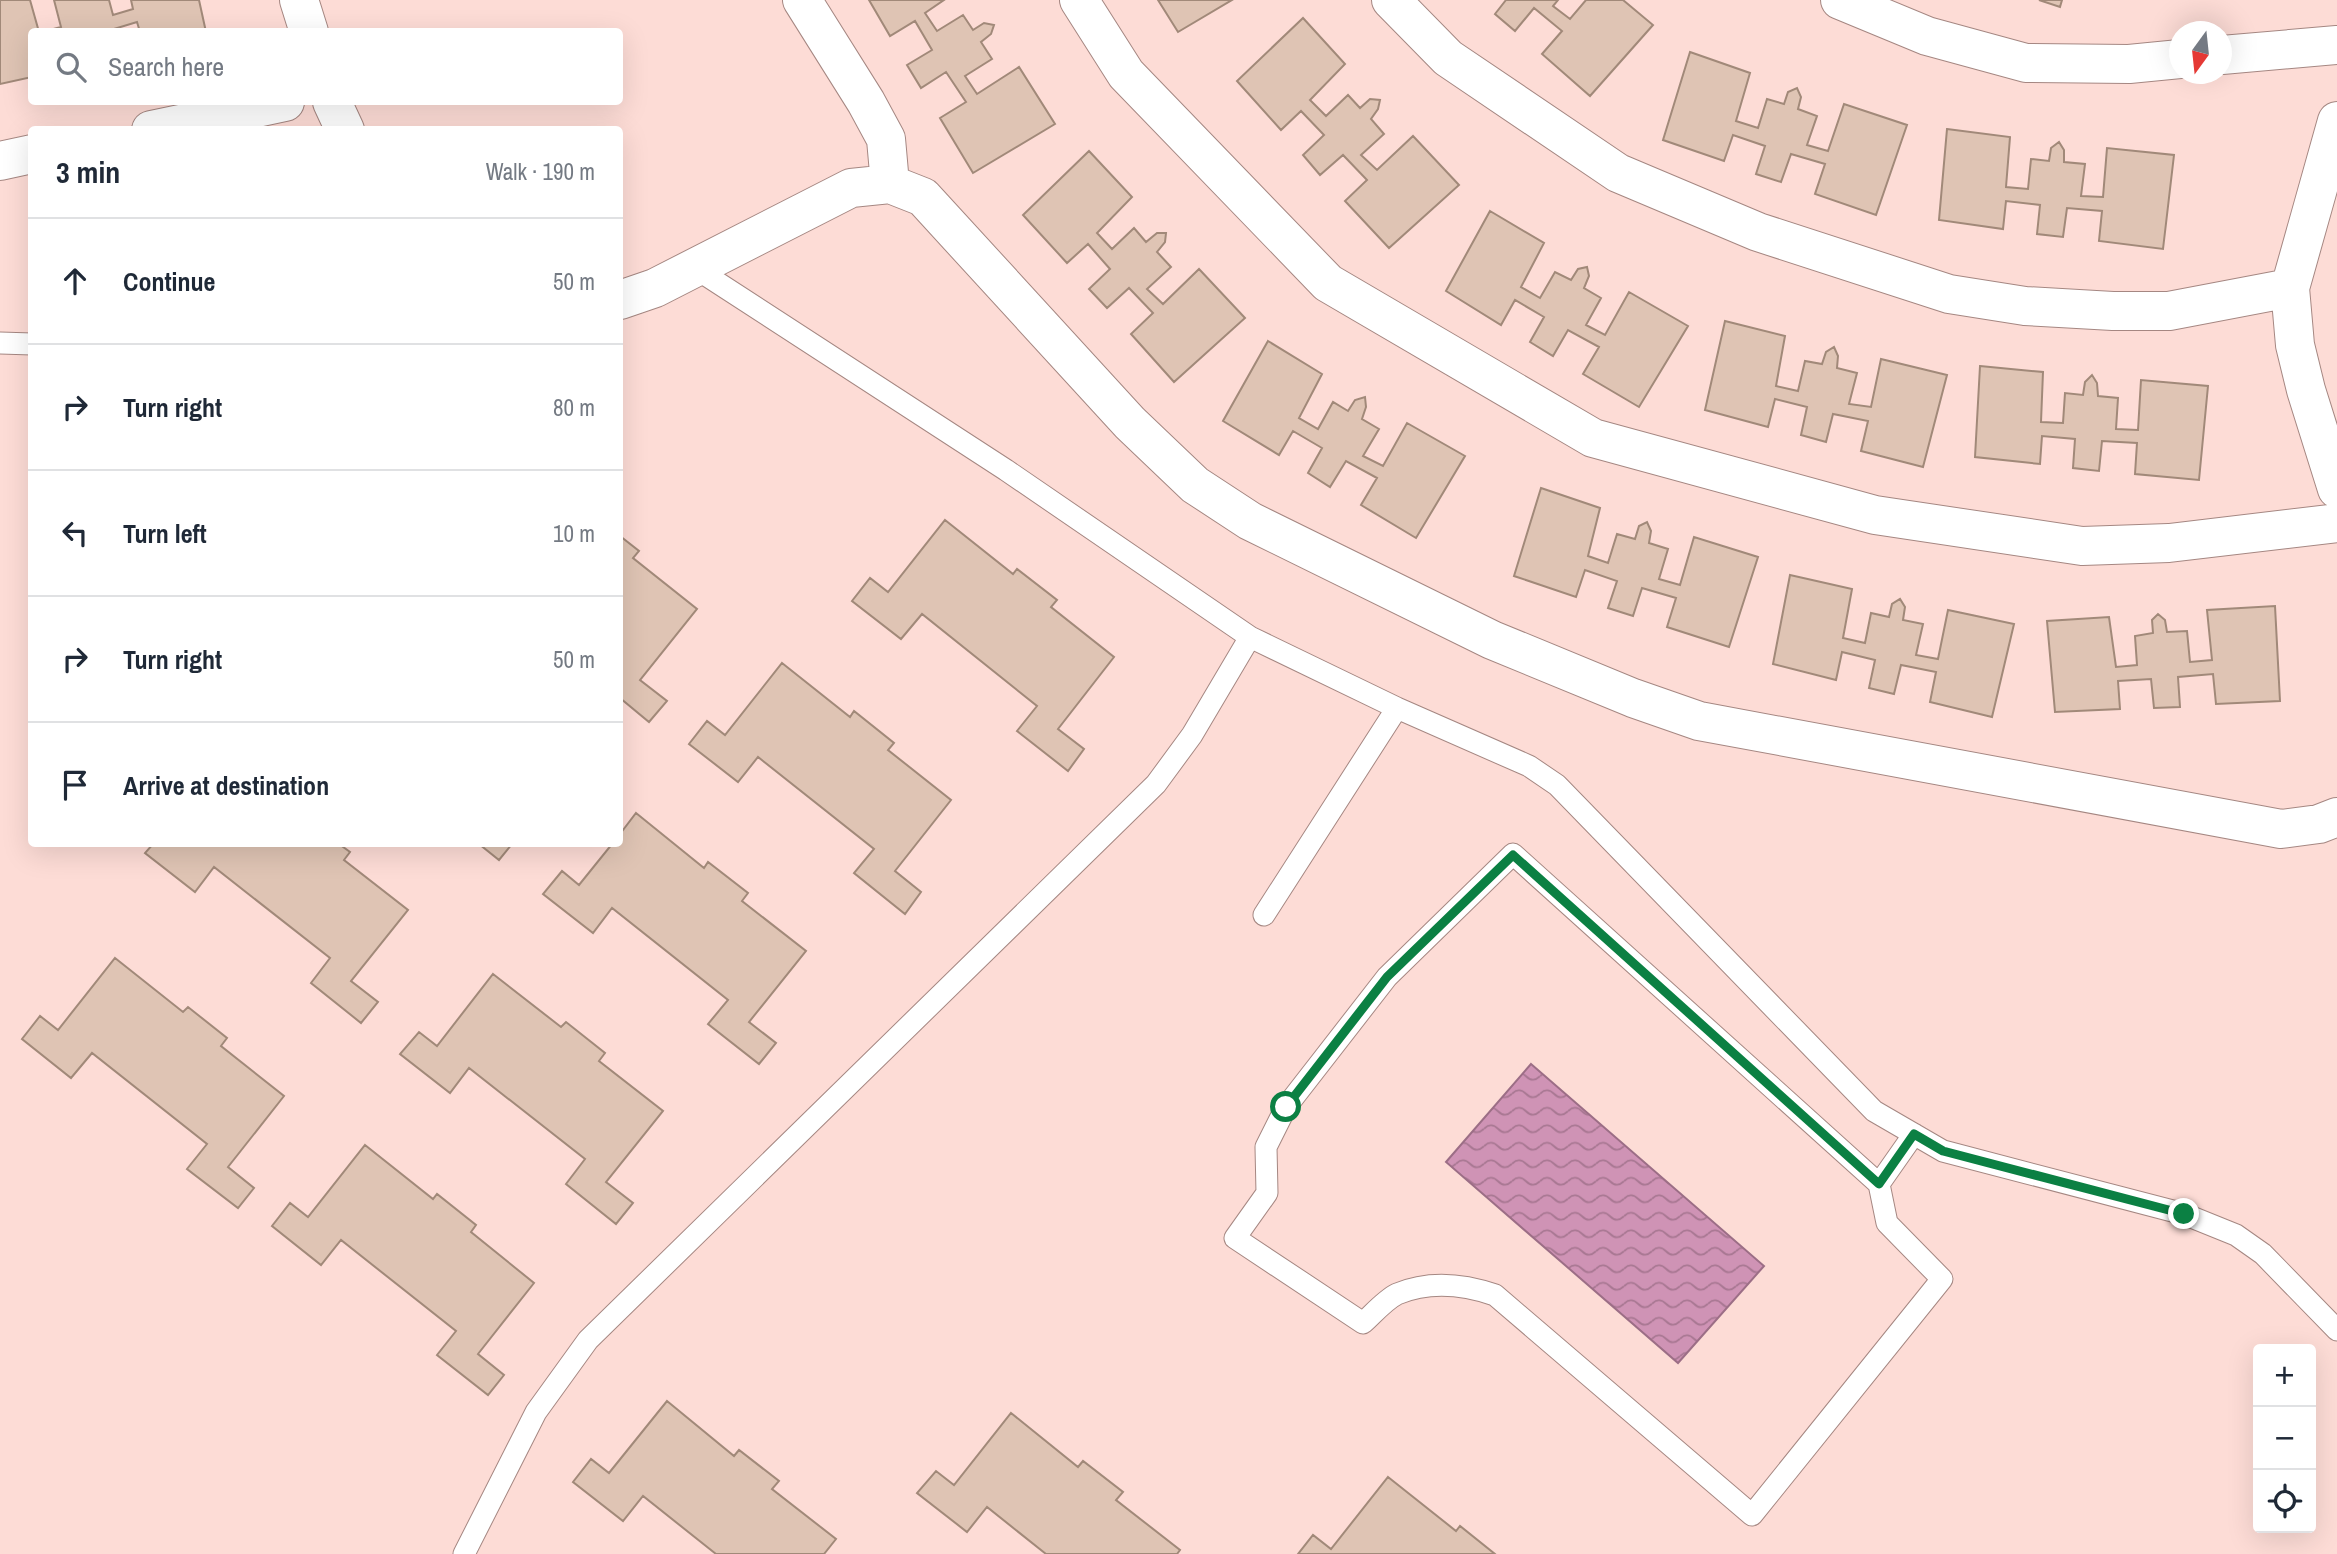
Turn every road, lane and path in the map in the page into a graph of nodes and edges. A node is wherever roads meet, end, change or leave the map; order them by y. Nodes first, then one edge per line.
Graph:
1 (299, 0) edge
2 (802, 0) edge
3 (1079, 0) edge
4 (1391, 0) edge
5 (1840, 0) edge
6 (308, 28) edge
7 (2337, 45) edge
8 (2232, 54) edge
9 (2169, 60) edge
10 (271, 105) edge
11 (333, 105) edge
12 (2337, 121) edge
13 (169, 126) edge
14 (343, 126) edge
15 (28, 155) edge
16 (0, 161) edge
17 (890, 184) junction
18 (695, 268) junction
19 (2290, 288) junction
20 (623, 299) edge
21 (0, 343) edge
22 (28, 344) edge
23 (2337, 489) edge
24 (2337, 523) edge
25 (1250, 637) junction
26 (1397, 708) junction
27 (2337, 817) edge
28 (1264, 915) dead end
29 (1914, 1134) junction
30 (1879, 1184) junction
31 (2337, 1330) edge
32 (464, 1554) edge

1 - 6 street
2 - 17 street
3 - 24 street
4 - 19 street
5 - 9 street
7 - 8 street
10 - 13 street
11 - 14 street
12 - 19 street
15 - 16 street
17 - 18 street
17 - 27 street
18 - 20 street
18 - 25 lane
19 - 23 street
21 - 22 lane
25 - 26 lane
25 - 32 lane
26 - 28 lane
26 - 29 lane
29 - 30 lane
29 - 31 lane
30 - 30 lane

